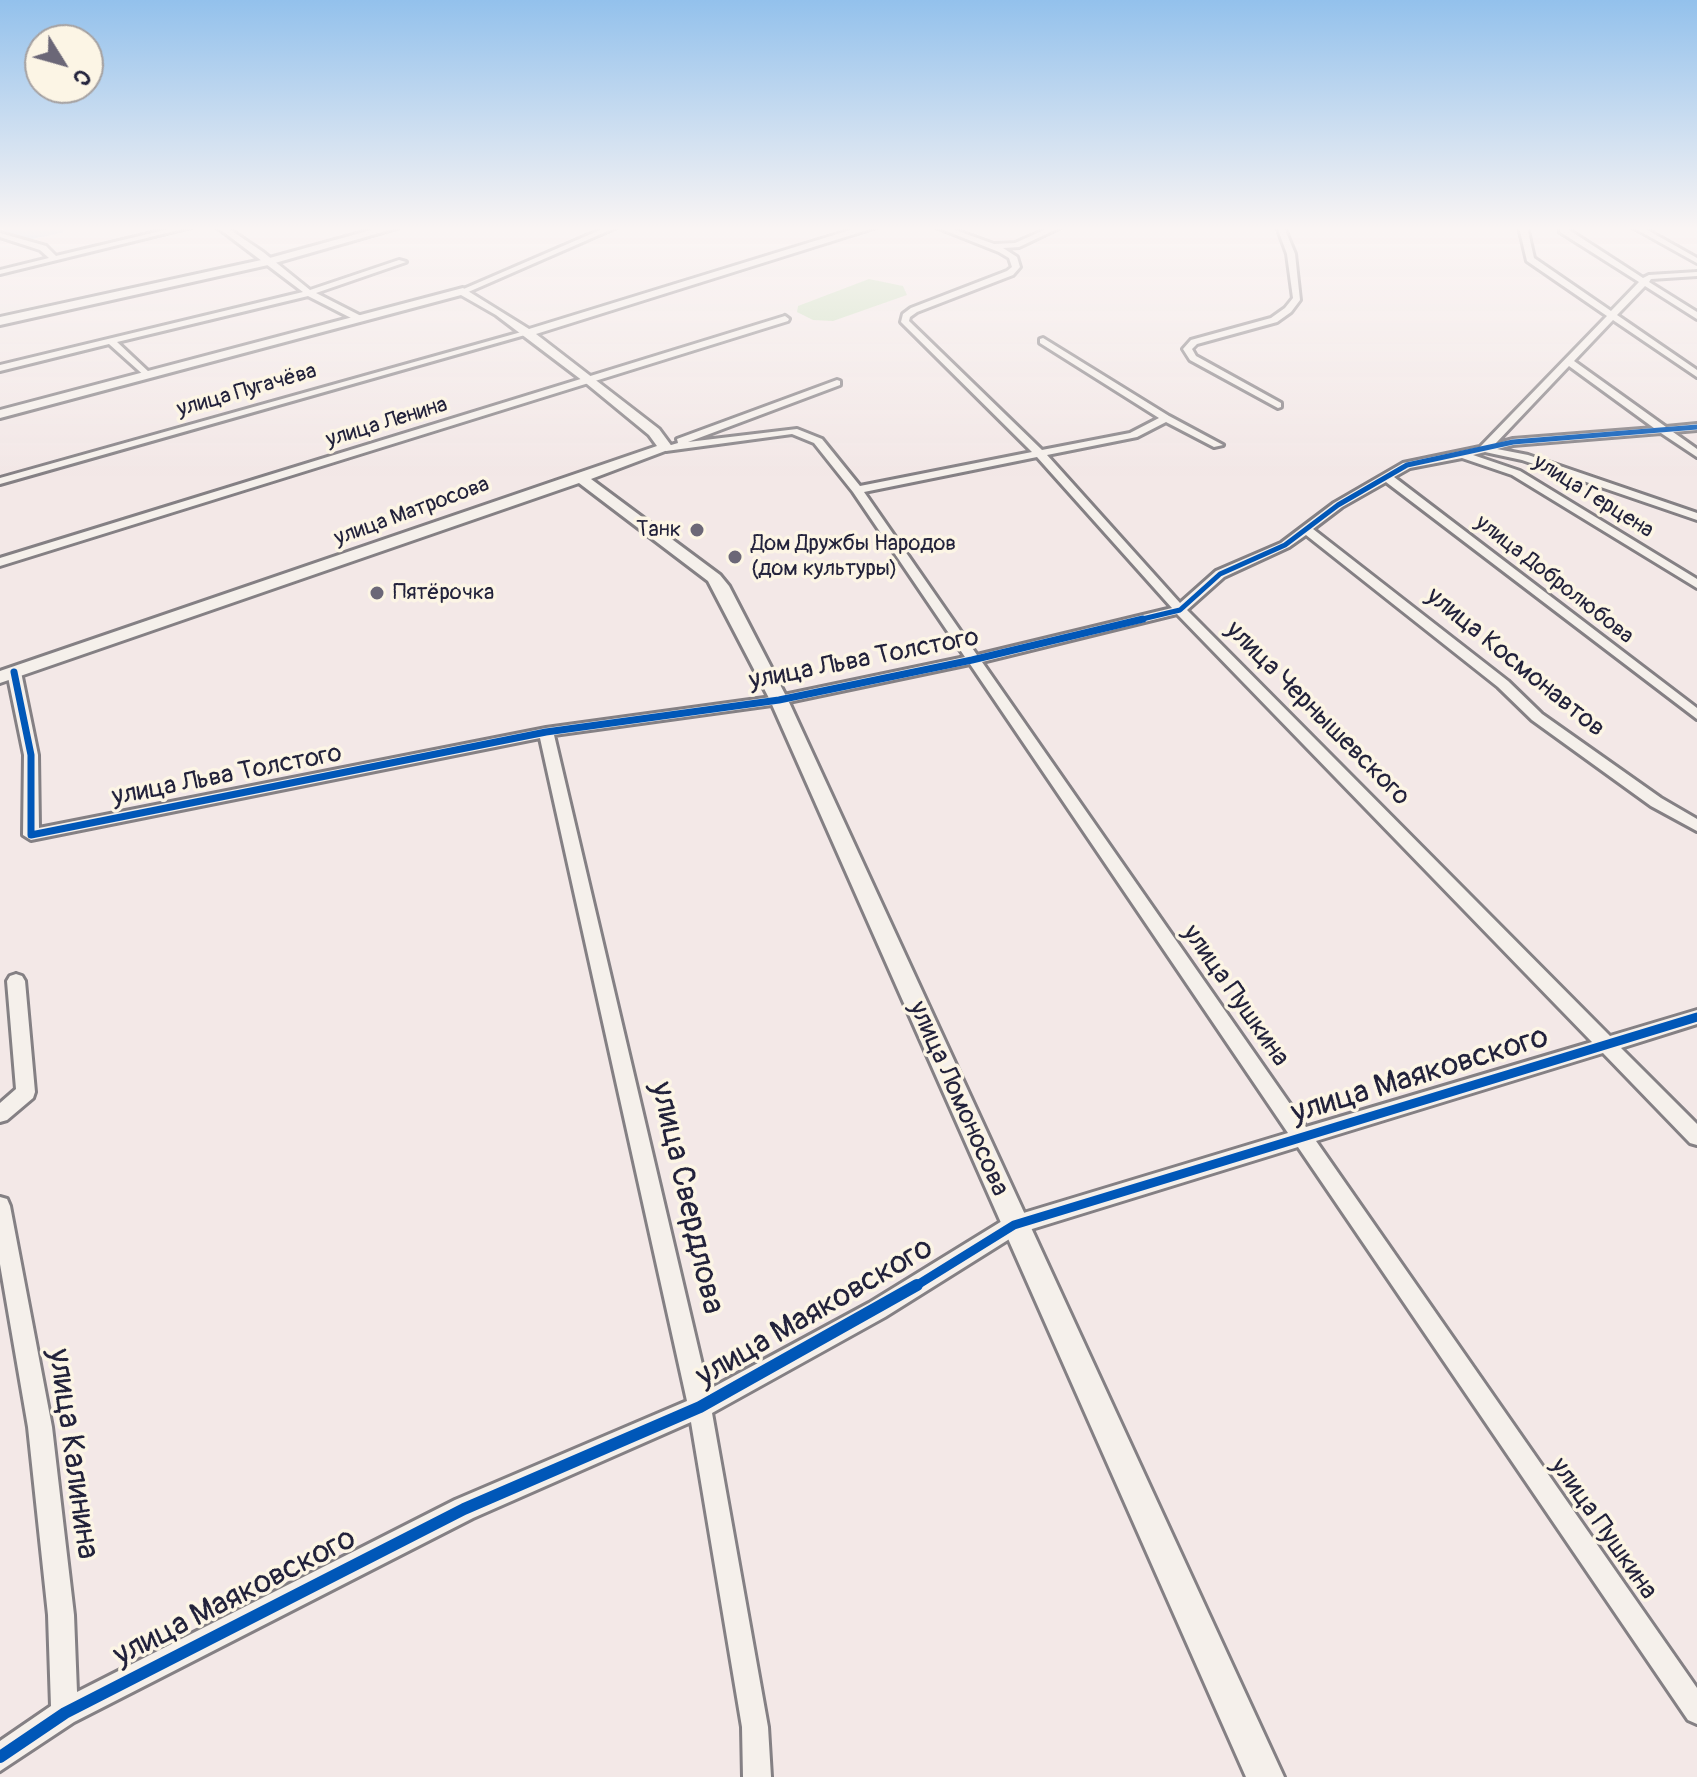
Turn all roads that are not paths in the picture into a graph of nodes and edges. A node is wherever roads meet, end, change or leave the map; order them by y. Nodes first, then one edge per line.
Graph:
1 (50, 310) edge
2 (241, 310) edge
3 (342, 310) edge
4 (393, 310) edge
5 (492, 310) edge
6 (603, 310) edge
7 (914, 310) edge
8 (1288, 310) edge
9 (1602, 310) edge
10 (1614, 310) edge
11 (1609, 315) junction
12 (360, 319) junction
13 (785, 319) dead end
14 (0, 321) edge
15 (528, 333) junction
16 (1043, 341) dead end
17 (112, 342) junction
18 (1567, 360) junction
19 (0, 368) edge
20 (1697, 374) edge
21 (147, 375) junction
22 (592, 381) junction
23 (837, 383) dead end
24 (1278, 405) dead end
25 (0, 414) edge
26 (1166, 418) junction
27 (1697, 427) edge
28 (1663, 429) junction
29 (1218, 445) dead end
30 (666, 448) junction
31 (1483, 450) junction
32 (1039, 453) junction
33 (1697, 454) edge
34 (1463, 455) junction
35 (580, 477) junction
36 (1387, 477) junction
37 (0, 481) edge
38 (857, 490) junction
39 (1697, 517) edge
40 (1307, 530) junction
41 (0, 562) edge
42 (1697, 584) edge
43 (1180, 610) junction
44 (972, 660) junction
45 (7, 674) edge
46 (779, 700) junction
47 (1697, 715) edge
48 (546, 732) junction
49 (1694, 820) edge
50 (16, 981) dead end
51 (1697, 1017) edge
52 (1608, 1044) junction
53 (0, 1114) edge
54 (1697, 1137) edge
55 (1301, 1138) junction
56 (0, 1206) edge
57 (1014, 1225) junction
58 (700, 1407) junction
59 (1697, 1711) edge
60 (65, 1713) junction
61 (0, 1757) edge
62 (757, 1777) edge
63 (1265, 1777) edge

1 - 14 street
2 - 17 street
3 - 12 street
4 - 12 street
5 - 15 street
6 - 15 street, улица Пугачёва
7 - 32 street, улица Чернышевского
8 - 24 street
9 - 11 street
10 - 11 street
11 - 18 street
11 - 20 street
12 - 21 street
13 - 22 street, улица Ленина
15 - 22 street
15 - 37 street, улица Пугачёва
16 - 26 street
17 - 19 street
17 - 21 street
18 - 28 street
18 - 31 street
21 - 25 street
22 - 30 street
22 - 41 street, улица Ленина
23 - 30 street, улица Матросова
26 - 29 street
26 - 32 street
27 - 28 street, улица Льва Толстого
28 - 31 street, улица Льва Толстого
28 - 33 street
30 - 35 street, улица Матросова
30 - 38 street, улица Пушкина
31 - 34 street, улица Льва Толстого
31 - 39 street
32 - 38 street
32 - 43 street, улица Чернышевского
34 - 36 street, улица Льва Толстого
34 - 42 street, улица Герцена
35 - 45 street, улица Матросова
35 - 46 street, улица Ломоносова
36 - 40 street, улица Льва Толстого
36 - 47 street, улица Добролюбова
38 - 44 street, улица Пушкина
40 - 43 street, улица Льва Толстого
40 - 49 street, улица Космонавтов
43 - 44 street, улица Льва Толстого
43 - 52 street, улица Чернышевского
44 - 46 street, улица Льва Толстого
44 - 55 street, улица Пушкина
45 - 48 street, улица Льва Толстого
46 - 48 street, улица Льва Толстого
46 - 57 street, улица Ломоносова
48 - 58 street, улица Свердлова
50 - 53 street
51 - 52 street, улица Маяковского
52 - 54 street, улица Чернышевского
52 - 55 street, улица Маяковского
55 - 57 street, улица Маяковского
55 - 59 street, улица Пушкина
56 - 60 street, улица Калинина
57 - 58 street, улица Маяковского
57 - 63 street, улица Ломоносова
58 - 60 street, улица Маяковского
58 - 62 street, улица Свердлова
60 - 61 street, улица Маяковского

